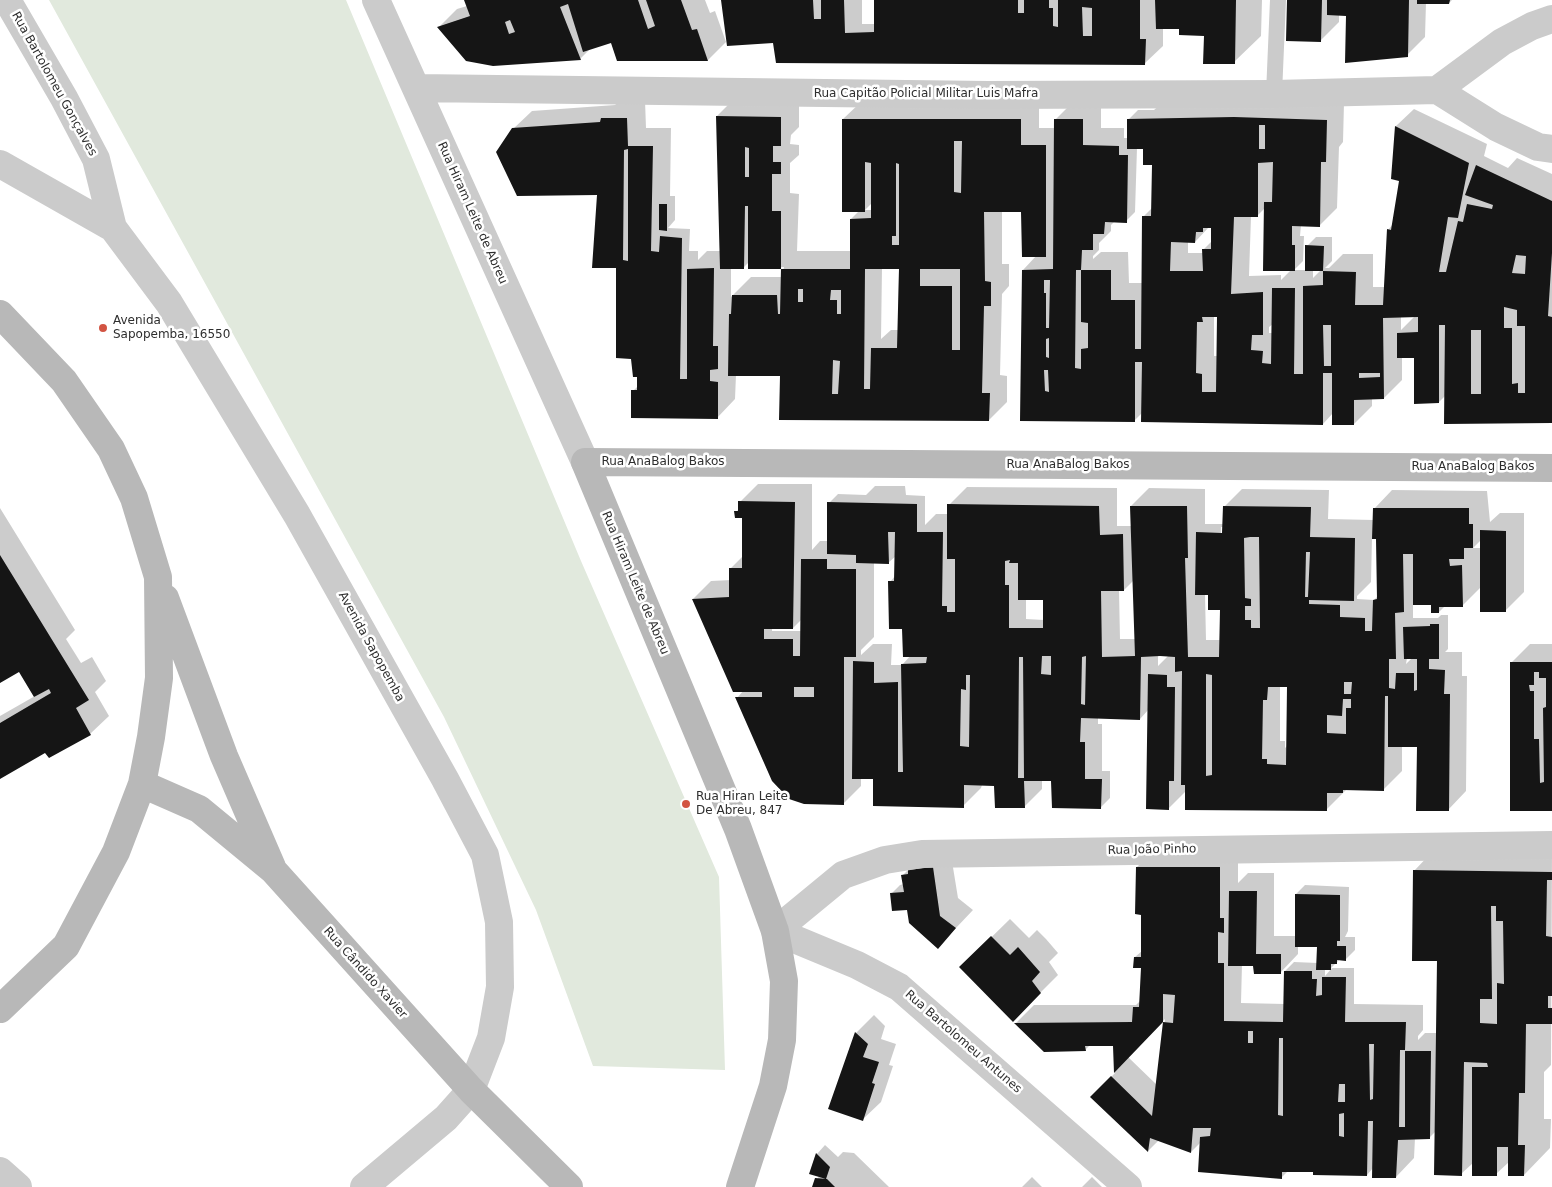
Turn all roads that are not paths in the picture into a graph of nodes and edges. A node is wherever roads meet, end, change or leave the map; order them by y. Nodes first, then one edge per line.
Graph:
1 (8, 0) edge
2 (376, 0) edge
3 (1278, 0) edge
4 (1552, 19) edge
5 (416, 88) junction
6 (1437, 90) junction
7 (1274, 94) junction
8 (1552, 149) edge
9 (0, 164) edge
10 (113, 228) junction
11 (0, 314) edge
12 (585, 462) junction
13 (1552, 468) edge
14 (158, 577) junction
15 (142, 784) junction
16 (1552, 845) edge
17 (273, 870) junction
18 (775, 931) junction
19 (0, 1008) edge
20 (470, 1090) junction
21 (0, 1171) edge
22 (18, 1187) edge
23 (364, 1187) edge
24 (569, 1187) edge
25 (740, 1187) edge
26 (1128, 1187) edge

1 - 10 street, Rua Bartolomeu Gonçalves
2 - 5 street, Rua Hiram Leite de Abreu
3 - 7 lane
4 - 6 street
5 - 7 street, Rua Capitão Policial Militar Luis Mafra
5 - 12 street, Rua Hiram Leite de Abreu
6 - 7 street, Rua Capitão Policial Militar Luis Mafra
6 - 8 street
9 - 10 street, Avenida Sapopemba
10 - 20 street, Avenida Sapopemba
11 - 14 main road
12 - 13 main road, Rua AnaBalog Bakos
12 - 18 main road, Rua Hiram Leite de Abreu
14 - 15 main road
14 - 17 main road
15 - 17 main road, Rua Cândido Xavier
15 - 19 main road
16 - 18 street, Rua João Pinho
17 - 20 main road, Rua Cândido Xavier
18 - 25 main road, Rua Hiram Leite de Abreu
18 - 26 street, Rua Bartolomeu Antunes
20 - 23 street, Avenida Sapopemba
20 - 24 main road, Rua Cândido Xavier
21 - 22 street

